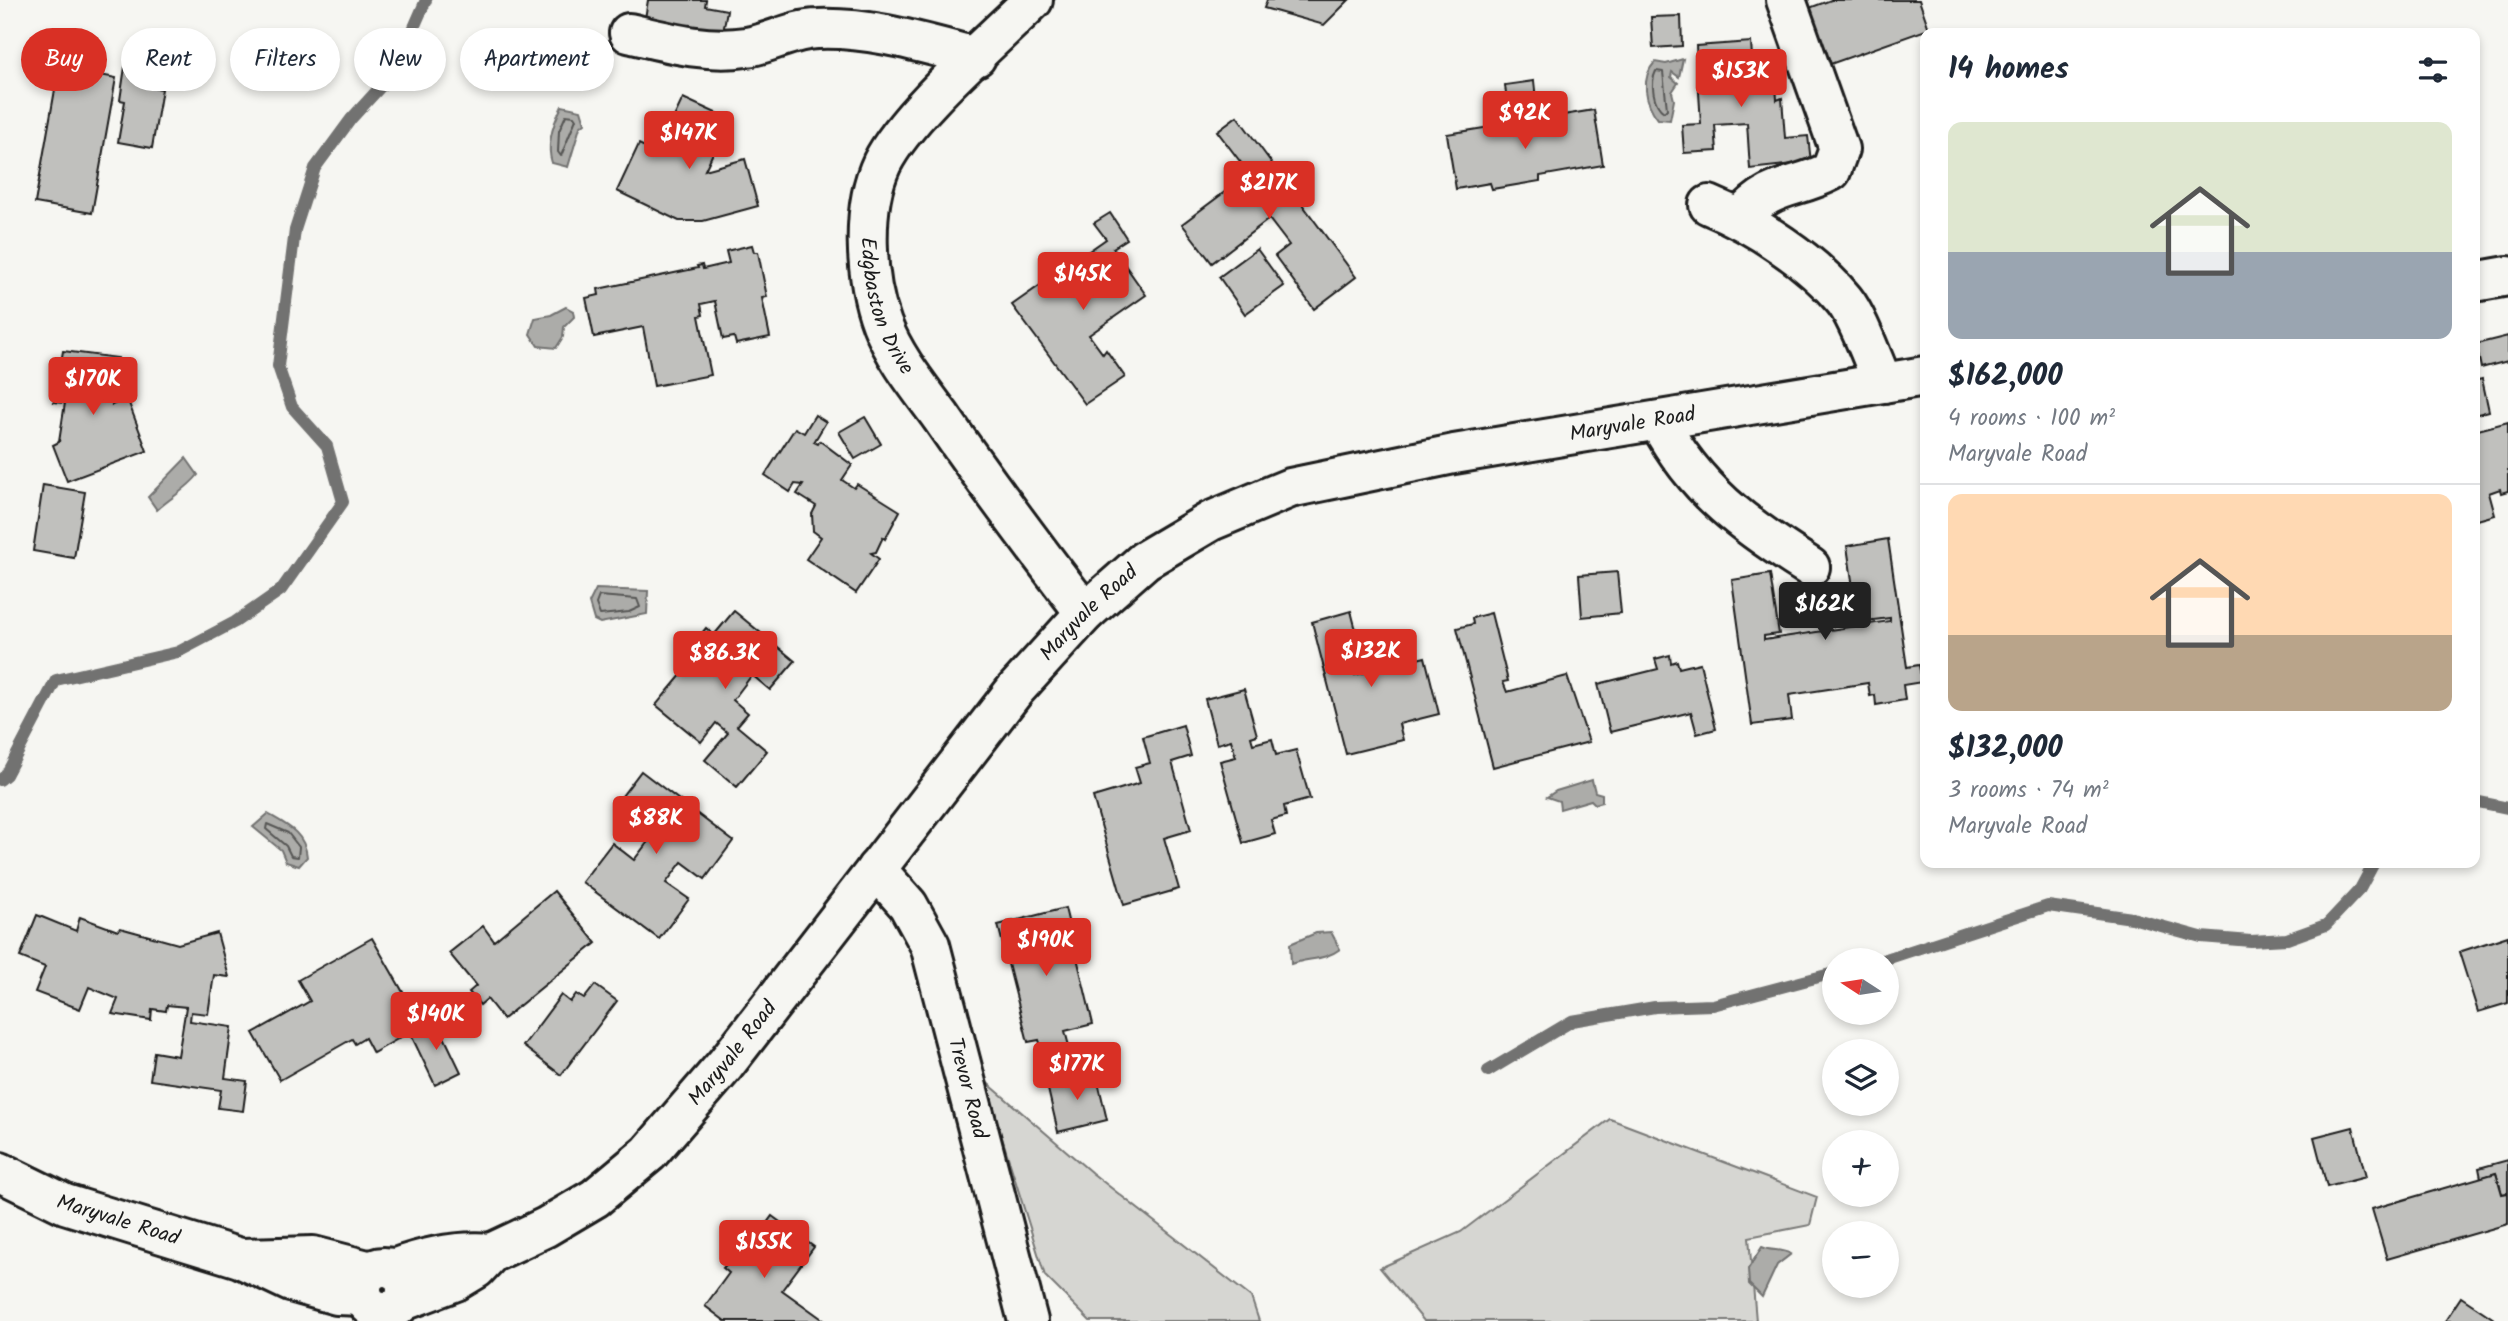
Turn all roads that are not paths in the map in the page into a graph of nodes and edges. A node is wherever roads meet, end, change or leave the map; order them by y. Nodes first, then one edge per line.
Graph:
1 (1032, 0) edge
2 (1786, 0) edge
3 (629, 33) dead end
4 (976, 57) junction
5 (2508, 276) edge
6 (2480, 281) edge
7 (1920, 377) edge
8 (1883, 383) junction
9 (1659, 422) junction
10 (1810, 567) dead end
11 (1085, 613) junction
12 (876, 869) junction
13 (0, 1172) edge
14 (383, 1299) edge
15 (1028, 1321) edge

1 - 4 street, Edgbaston Drive
2 - 8 street
3 - 4 street
4 - 11 street, Edgbaston Drive
5 - 6 street
7 - 8 street, Maryvale Road
8 - 9 street, Maryvale Road
9 - 10 street
9 - 11 street, Maryvale Road
11 - 12 street, Maryvale Road
12 - 14 street, Maryvale Road
12 - 15 street, Trevor Road
13 - 14 street, Maryvale Road

